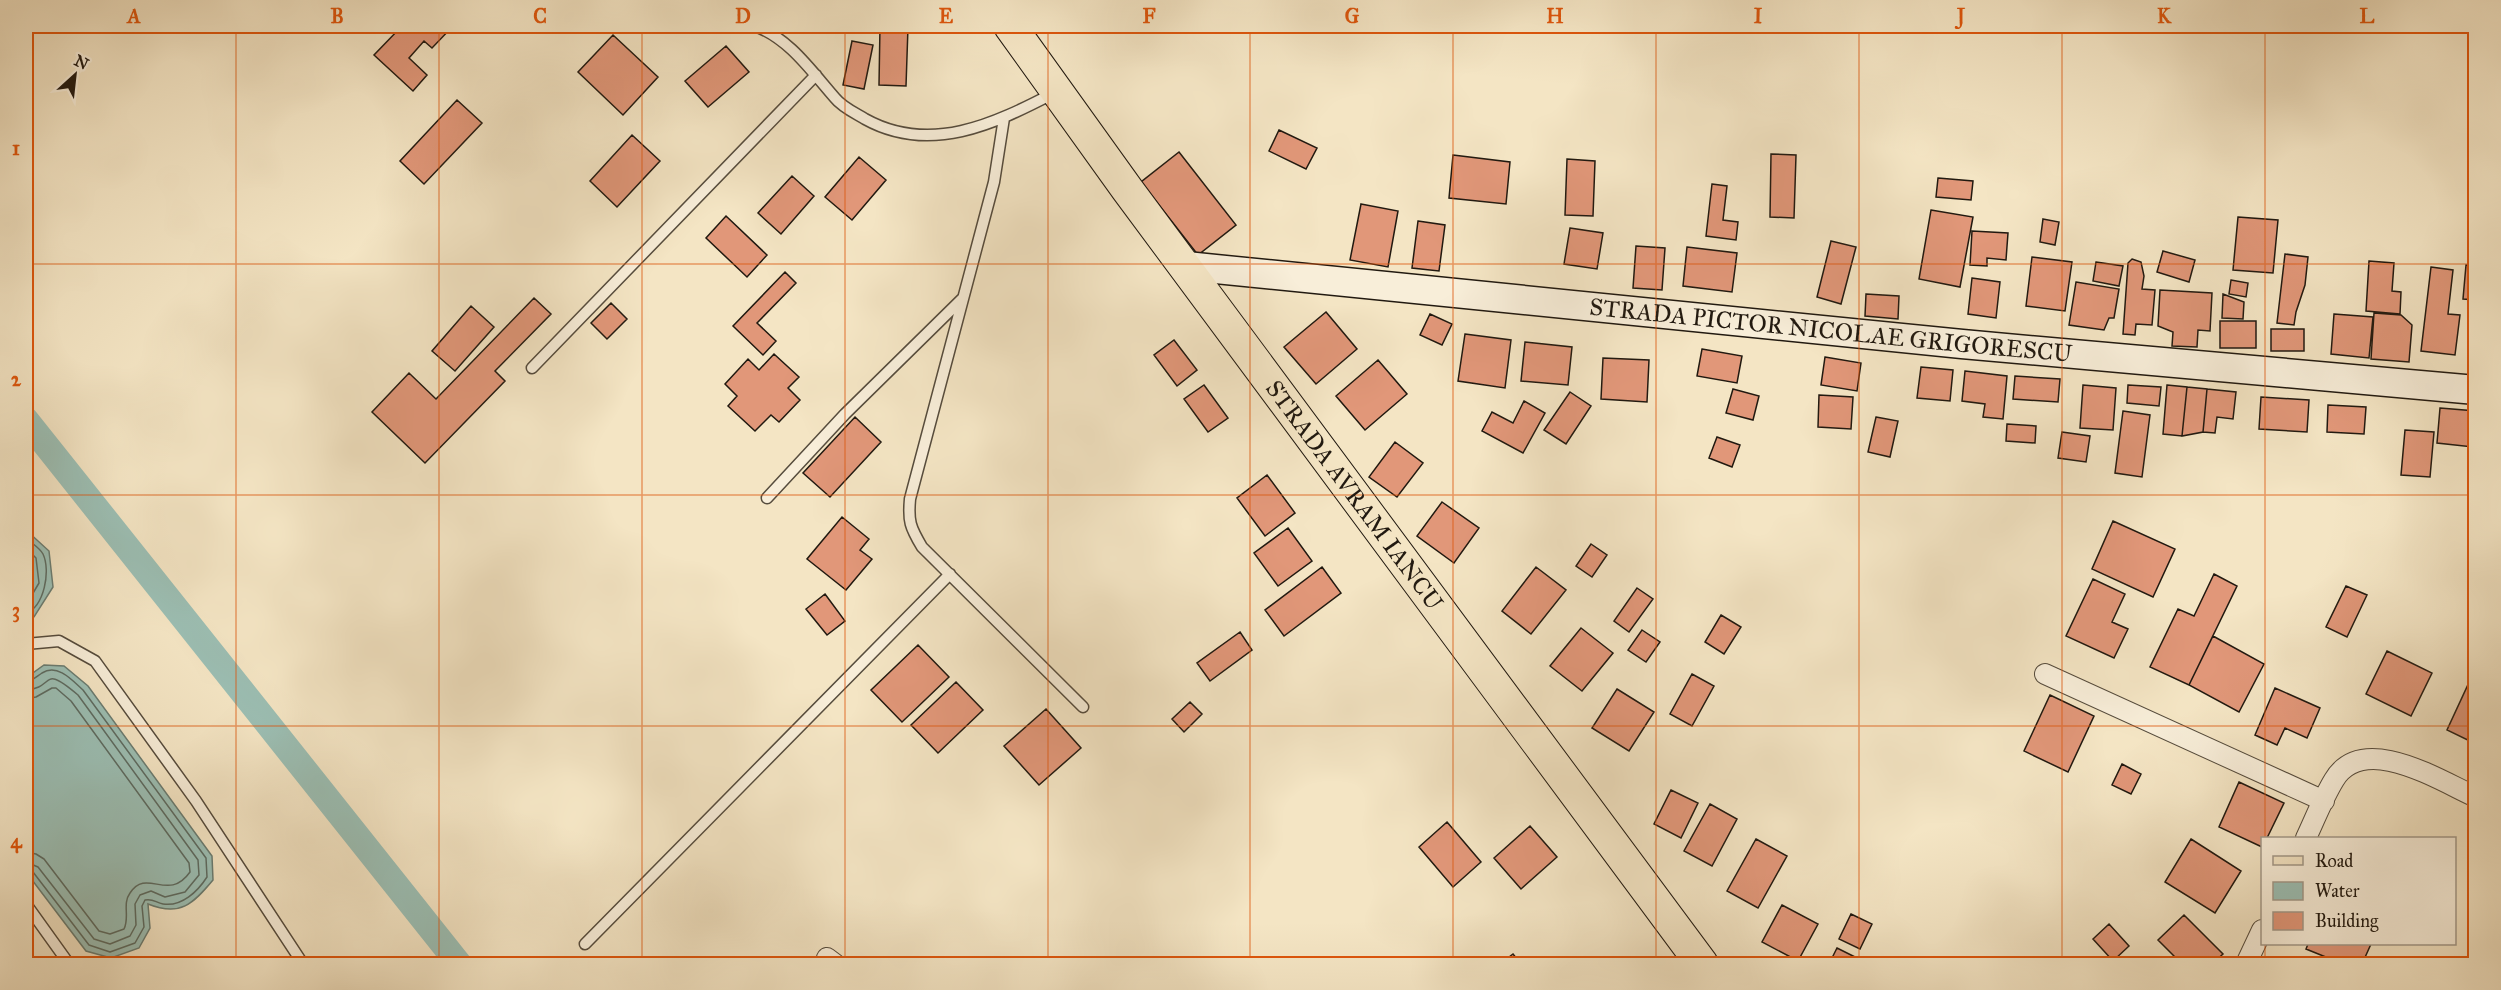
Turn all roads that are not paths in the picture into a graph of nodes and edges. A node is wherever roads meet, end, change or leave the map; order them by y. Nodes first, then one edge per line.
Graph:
1 (755, 26) edge
2 (1010, 26) edge
3 (816, 75) junction
4 (1056, 92) junction
5 (1004, 118) junction
6 (1186, 266) junction
7 (964, 297) junction
8 (532, 368) dead end
9 (2475, 390) edge
10 (767, 498) dead end
11 (950, 574) junction
12 (26, 644) edge
13 (2045, 674) dead end
14 (1083, 707) dead end
15 (2475, 797) edge
16 (2324, 801) junction
17 (2306, 837) edge
18 (26, 904) edge
19 (2261, 932) edge
20 (585, 944) dead end
21 (69, 964) edge
22 (303, 964) edge
23 (1702, 964) edge
24 (2246, 964) edge

1 - 3 lane
2 - 4 main road, STRADA AVRAM IANCU
3 - 5 lane
3 - 8 lane
4 - 5 lane
4 - 6 main road, STRADA AVRAM IANCU
5 - 7 lane
6 - 9 main road, STRADA PICTOR NICOLAE GRIGORESCU
6 - 23 main road, STRADA AVRAM IANCU
7 - 10 lane
7 - 11 lane
11 - 14 lane
11 - 20 lane
12 - 22 lane
13 - 16 street
15 - 16 street
16 - 17 street
18 - 21 lane
19 - 24 street

